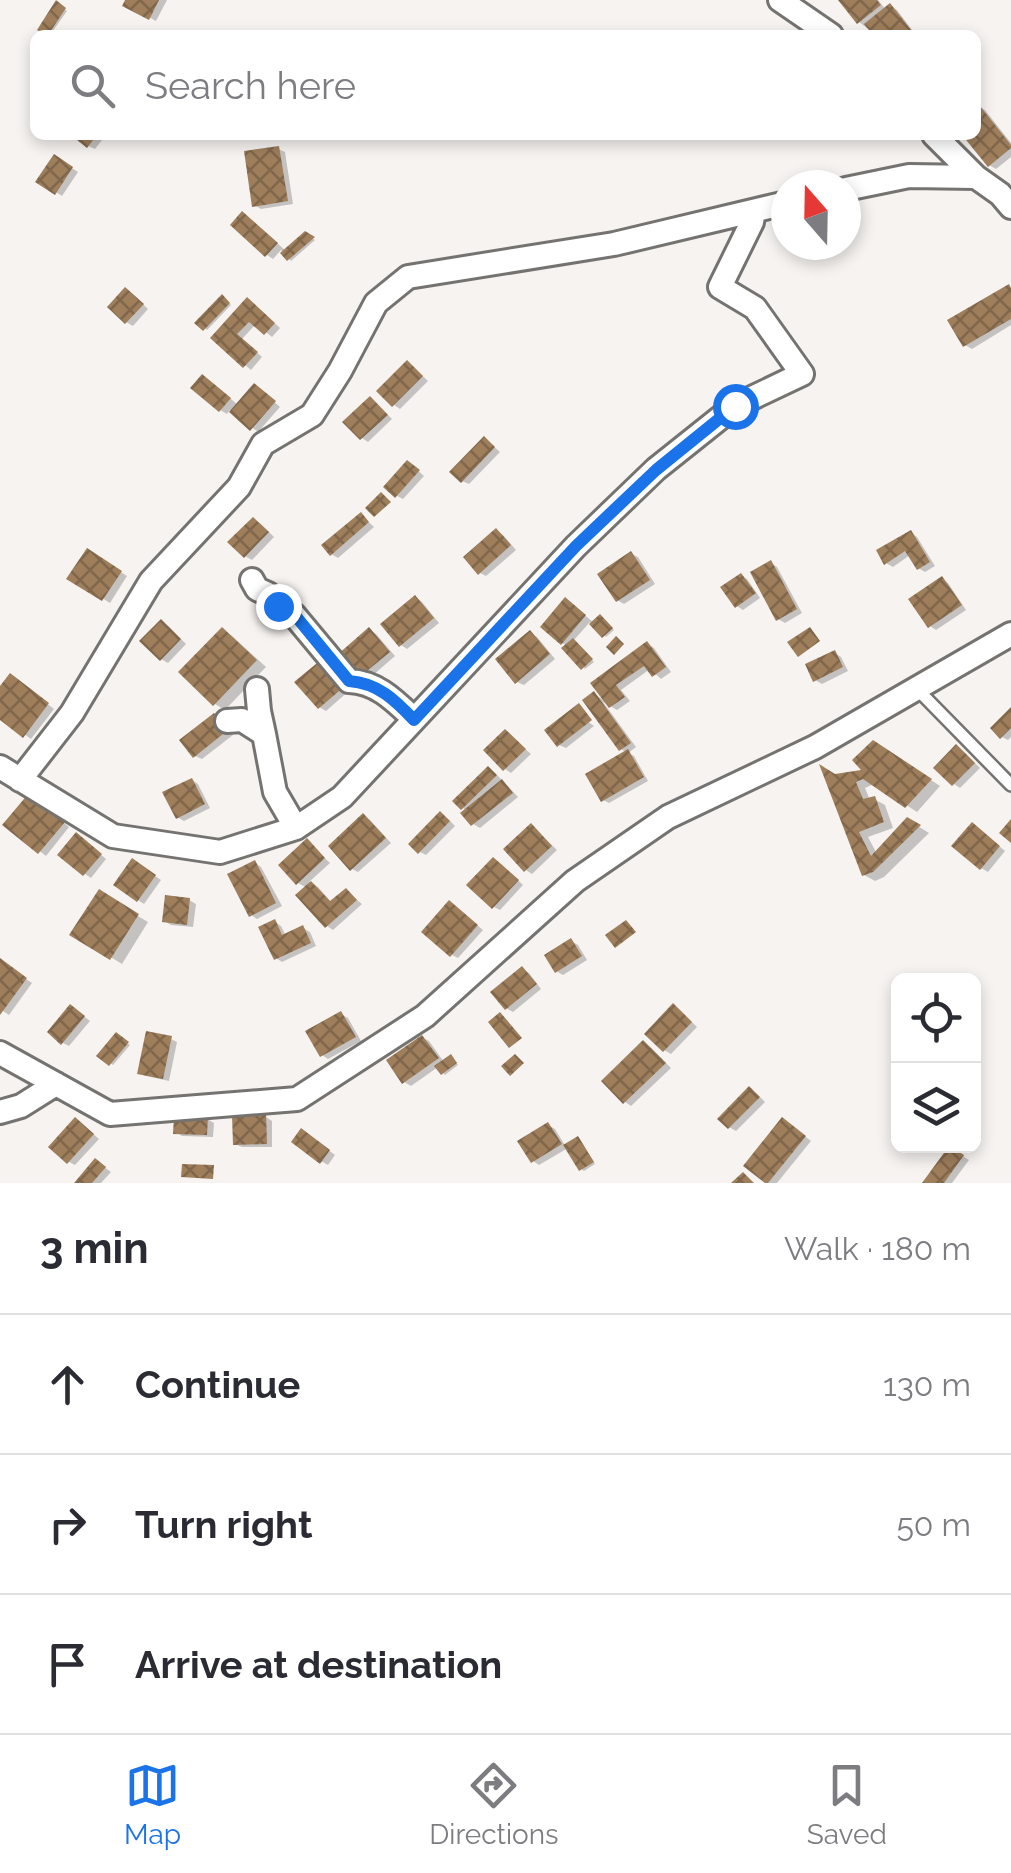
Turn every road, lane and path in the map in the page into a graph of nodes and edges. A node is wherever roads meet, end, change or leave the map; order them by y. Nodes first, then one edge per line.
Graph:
1 (780, 0) edge
2 (824, 30) edge
3 (939, 140) edge
4 (976, 177) junction
5 (861, 186) edge
6 (771, 207) edge
7 (1011, 207) edge
8 (754, 211) junction
9 (252, 580) dead end
10 (1011, 634) edge
11 (916, 688) junction
12 (257, 689) dead end
13 (227, 720) dead end
14 (414, 720) junction
15 (264, 734) junction
16 (10, 773) edge
17 (1011, 785) edge
18 (296, 828) junction
19 (0, 1052) edge
20 (56, 1084) junction
21 (0, 1112) edge

1 - 2 street
3 - 4 street
4 - 5 street
4 - 7 street
6 - 8 street
8 - 14 street
8 - 16 street
9 - 14 street
10 - 11 street
11 - 17 lane
11 - 20 street
12 - 15 street
13 - 15 street
14 - 18 street
15 - 18 street
16 - 18 street
19 - 20 street
20 - 21 street

